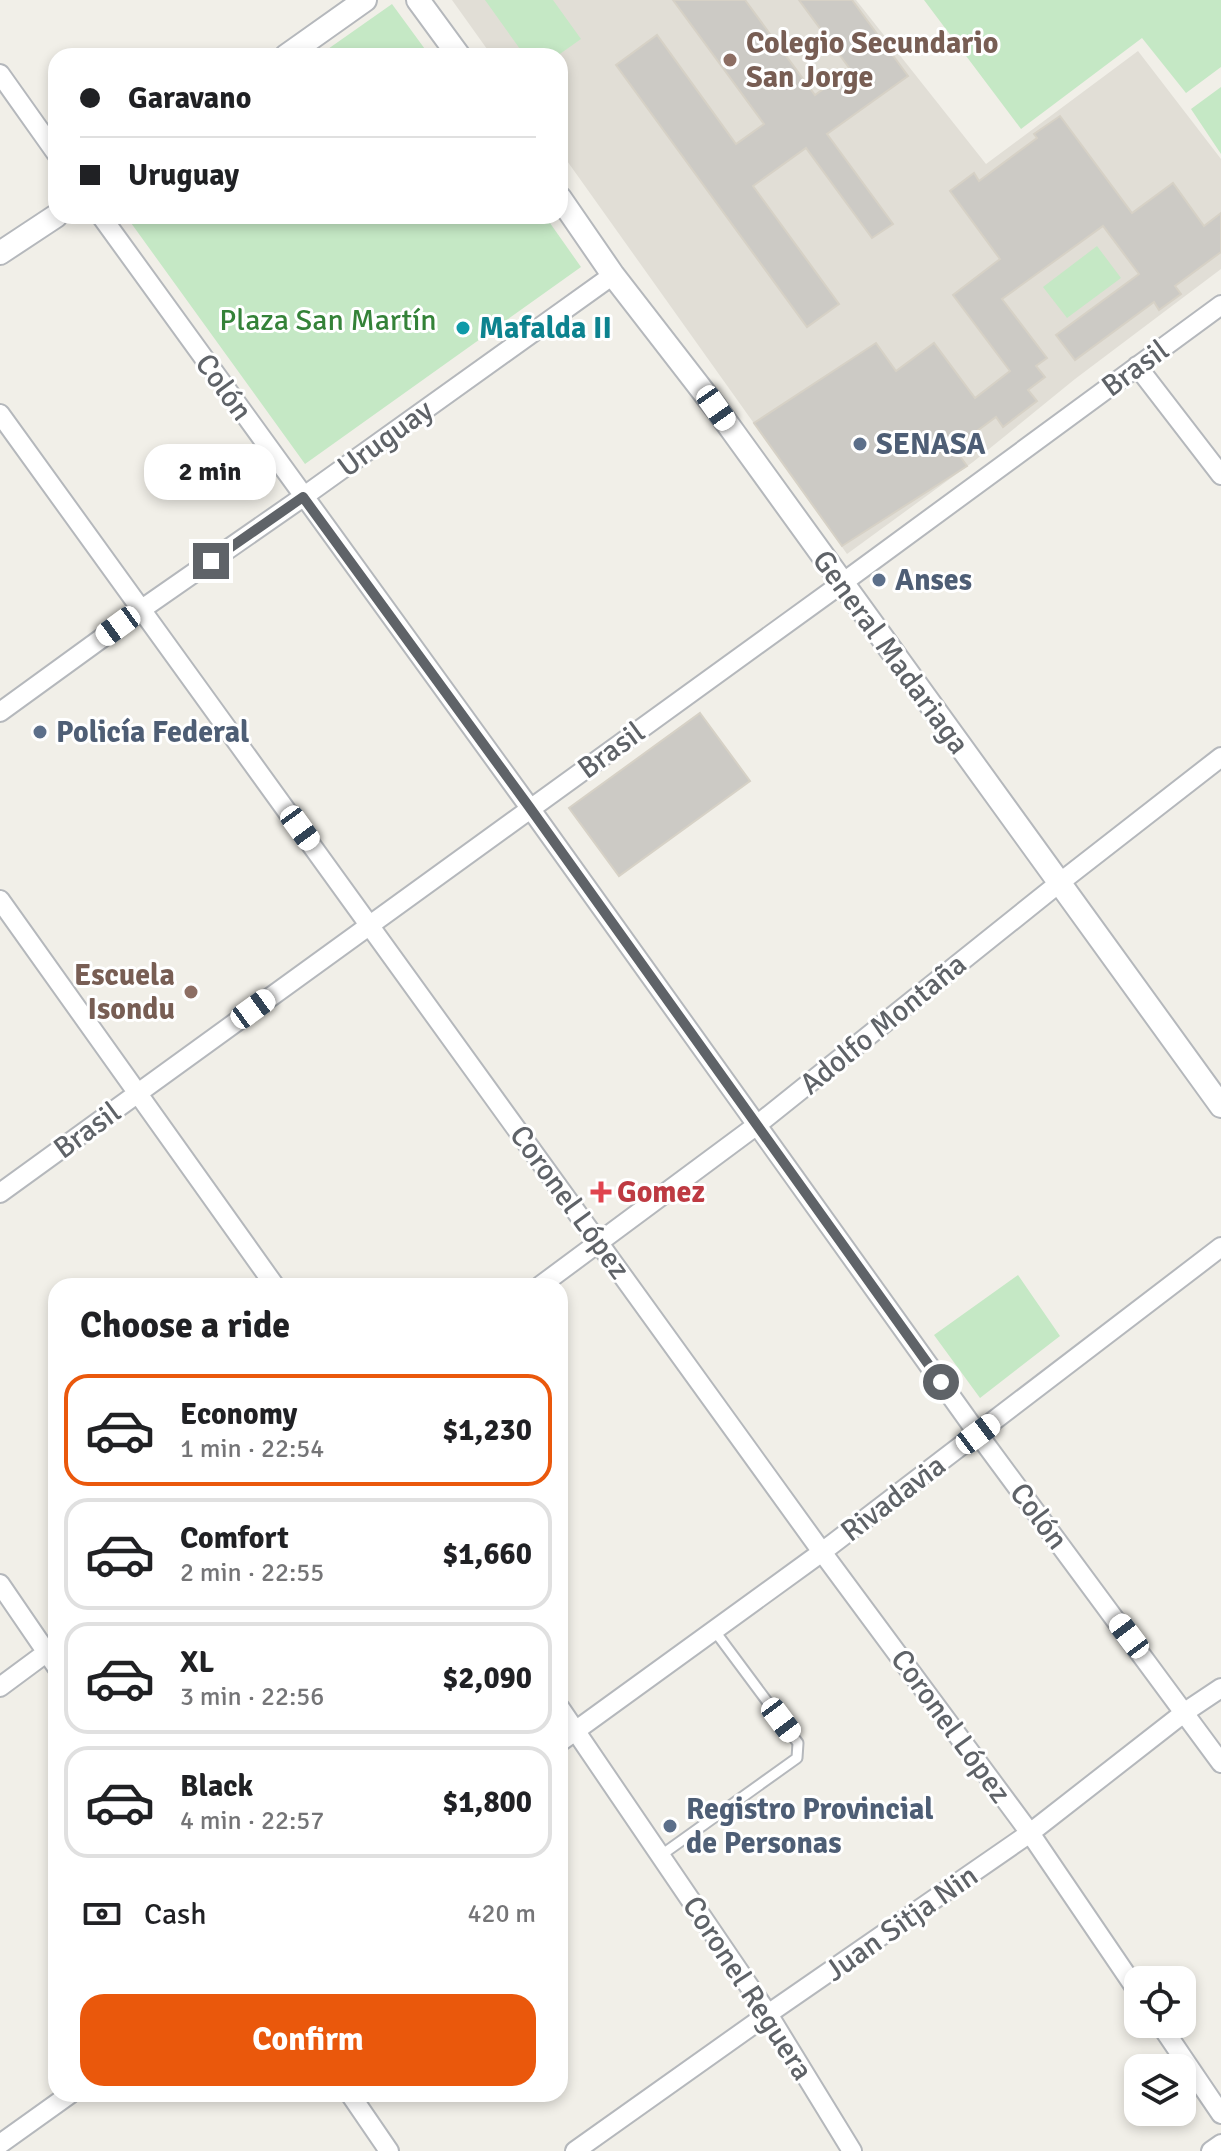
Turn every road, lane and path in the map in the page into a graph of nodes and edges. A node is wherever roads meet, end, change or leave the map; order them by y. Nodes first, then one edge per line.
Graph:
1 (365, 0) edge
2 (418, 0) edge
3 (297, 48) edge
4 (453, 48) edge
5 (0, 74) edge
6 (48, 142) edge
7 (568, 210) edge
8 (48, 221) edge
9 (107, 224) edge
10 (0, 253) edge
11 (613, 275) junction
12 (1221, 305) edge
13 (1137, 366) junction
14 (0, 414) edge
15 (1221, 475) edge
16 (303, 497) junction
17 (841, 584) junction
18 (142, 609) junction
19 (0, 712) edge
20 (1221, 757) edge
21 (530, 808) junction
22 (1058, 884) junction
23 (0, 900) edge
24 (370, 925) junction
25 (137, 1094) junction
26 (1221, 1106) edge
27 (757, 1125) junction
28 (0, 1193) edge
29 (599, 1242) junction
30 (1221, 1247) edge
31 (269, 1278) edge
32 (551, 1278) edge
33 (978, 1434) junction
34 (822, 1552) junction
35 (0, 1584) edge
36 (714, 1630) junction
37 (48, 1647) edge
38 (48, 1657) edge
39 (0, 1687) edge
40 (1221, 1688) edge
41 (1185, 1712) junction
42 (568, 1736) edge
43 (1221, 1763) edge
44 (1030, 1833) junction
45 (660, 1856) junction
46 (1124, 1971) edge
47 (768, 2014) junction
48 (1169, 2038) edge
49 (59, 2102) edge
50 (355, 2102) edge
51 (1221, 2114) edge
52 (4, 2143) edge
53 (1221, 2144) edge
54 (389, 2151) edge
55 (575, 2151) edge
56 (852, 2151) edge
57 (1211, 2151) edge

1 - 3 street
2 - 4 street
5 - 6 street
7 - 11 street, General Madariaga
8 - 10 street
9 - 16 street, Colón
11 - 16 street, Uruguay
11 - 17 street, General Madariaga
12 - 13 street, Brasil
13 - 15 street
13 - 17 street, Brasil
14 - 18 street, Coronel López
16 - 18 street, Uruguay
16 - 21 street, Colón
17 - 21 street, Brasil
17 - 22 street, General Madariaga
18 - 19 street, Uruguay
18 - 24 street, Coronel López
20 - 22 street, Adolfo Montaña
21 - 24 street, Brasil
21 - 27 street, Colón
22 - 26 street, General Madariaga
22 - 27 street, Adolfo Montaña
23 - 25 street
24 - 25 street, Brasil
24 - 29 street, Coronel López
25 - 28 street, Brasil
25 - 31 street
27 - 29 street, Adolfo Montaña
27 - 33 street, Colón
29 - 32 street, Adolfo Montaña
29 - 34 street, Coronel López
30 - 33 street, Rivadavia
33 - 34 street, Rivadavia
33 - 41 street, Colón
34 - 36 street, Rivadavia
34 - 44 street, Coronel López
35 - 37 street
36 - 42 street, Rivadavia
36 - 45 lane
38 - 39 street
40 - 41 street, Juan Sitja Nin
41 - 43 street, Colón
41 - 44 street, Juan Sitja Nin
42 - 45 street, Coronel Reguera
44 - 46 street, Coronel López
44 - 47 street, Juan Sitja Nin
45 - 47 street, Coronel Reguera
47 - 55 street, Juan Sitja Nin
47 - 56 street, Coronel Reguera
48 - 51 street
49 - 52 street
50 - 54 street
53 - 57 street

